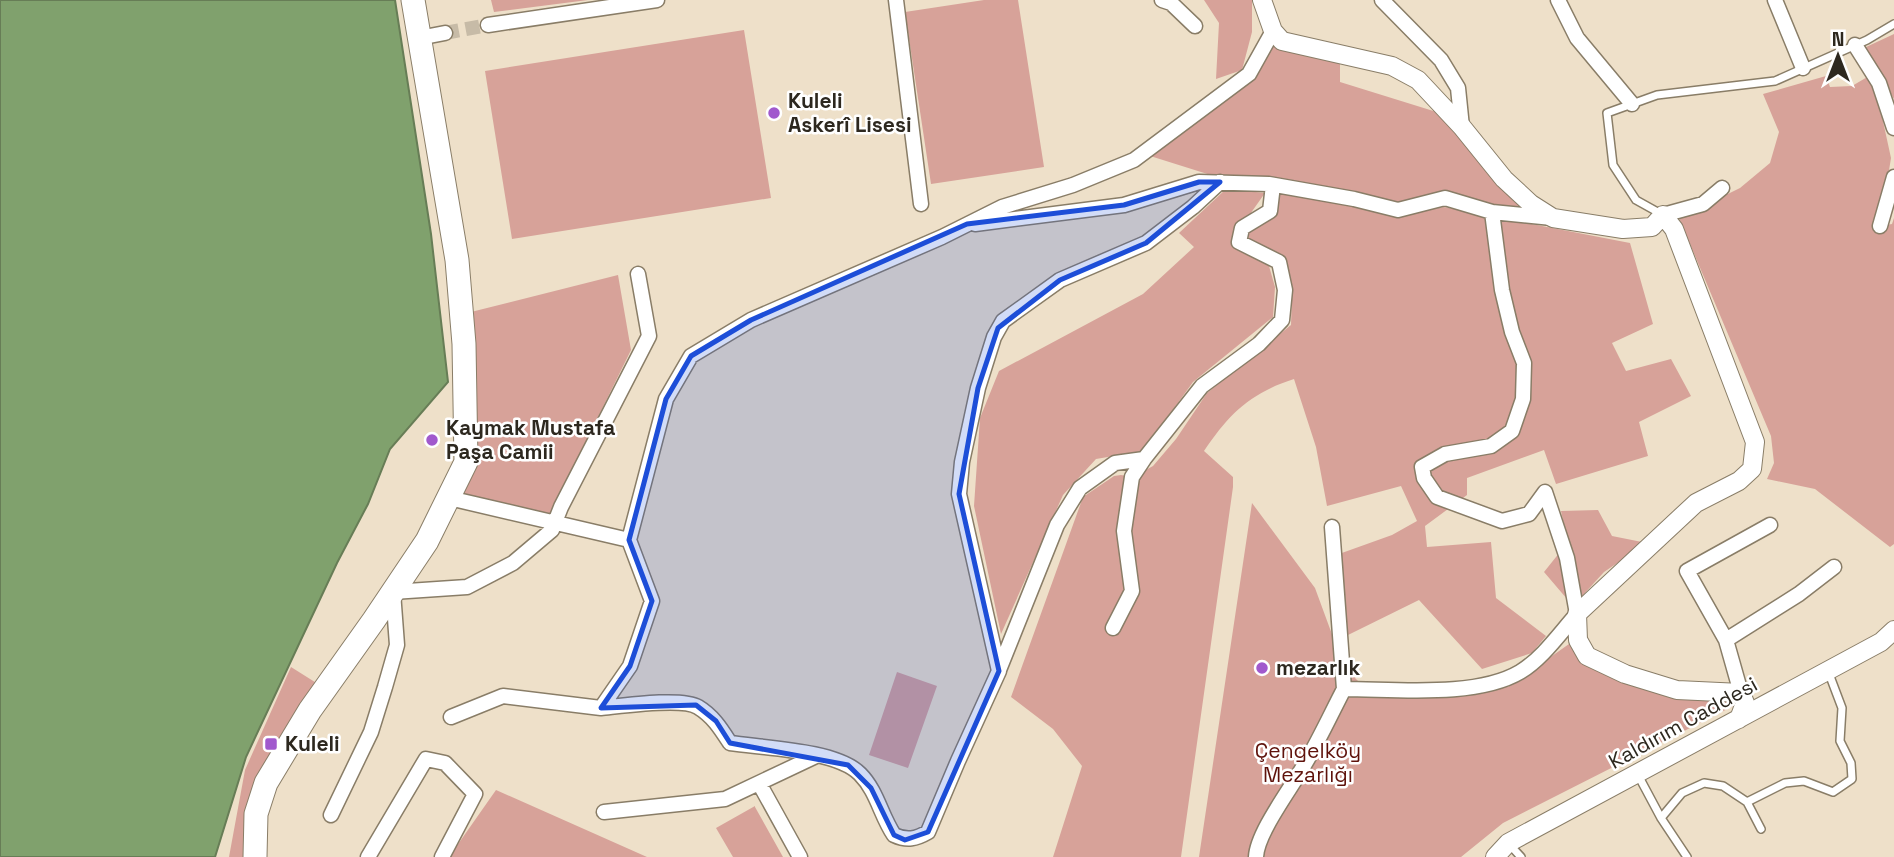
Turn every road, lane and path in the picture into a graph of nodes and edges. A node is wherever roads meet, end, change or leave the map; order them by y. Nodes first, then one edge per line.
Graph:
1 (412, 0) edge
2 (657, 0) edge
3 (896, 0) edge
4 (1162, 0) edge
5 (1262, 0) edge
6 (1382, 0) edge
7 (1558, 0) edge
8 (1775, 0) edge
9 (1894, 24) edge
10 (488, 25) tunnel mouth
11 (1195, 26) dead end
12 (1273, 31) junction
13 (445, 33) tunnel mouth
14 (419, 38) junction
15 (1855, 45) junction
16 (1803, 68) junction
17 (1632, 104) junction
18 (1462, 127) junction
19 (1894, 128) edge
20 (1894, 177) edge
21 (1220, 182) junction
22 (1273, 185) junction
23 (1722, 188) dead end
24 (921, 204) dead end
25 (1492, 212) junction
26 (1663, 215) junction
27 (1553, 218) junction
28 (967, 224) junction
29 (1880, 226) dead end
30 (638, 274) dead end
31 (1144, 459) junction
32 (449, 498) junction
33 (555, 522) junction
34 (1770, 525) dead end
35 (1332, 527) dead end
36 (629, 540) junction
37 (1834, 567) dead end
38 (393, 592) junction
39 (1577, 614) junction
40 (1114, 628) dead end
41 (1894, 631) edge
42 (1727, 640) junction
43 (999, 671) junction
44 (1828, 671) junction
45 (1344, 690) junction
46 (1741, 693) junction
47 (601, 708) junction
48 (451, 717) dead end
49 (1739, 719) junction
50 (817, 755) junction
51 (1637, 774) junction
52 (758, 783) junction
53 (1747, 802) junction
54 (604, 812) dead end
55 (331, 815) dead end
56 (1661, 818) junction
57 (1761, 829) dead end
58 (1508, 843) junction
59 (255, 857) edge
60 (368, 857) edge
61 (442, 857) edge
62 (800, 857) edge
63 (1256, 857) edge
64 (1495, 857) edge
65 (1521, 857) edge
66 (1687, 857) edge

1 - 14 main road
2 - 10 street
3 - 24 street
4 - 11 street
5 - 12 street
6 - 18 street
7 - 17 street
8 - 16 street
9 - 15 lane
12 - 18 street
12 - 28 street
13 - 14 street
14 - 32 main road
15 - 16 lane
15 - 19 street
16 - 17 lane
17 - 26 lane
18 - 27 street
20 - 29 street
21 - 22 street
21 - 28 street
21 - 43 street
22 - 25 street
22 - 31 street
23 - 26 street
25 - 27 street
25 - 39 street
26 - 27 street
26 - 39 street
28 - 36 street
30 - 33 street
31 - 40 street
31 - 43 street
32 - 33 street
32 - 38 main road
33 - 36 street
33 - 38 street
34 - 42 street
35 - 45 street
36 - 47 street
37 - 42 street
38 - 55 street
38 - 59 main road
39 - 45 street
39 - 46 street
41 - 44 street, Kaldırım Caddesi
42 - 46 street
43 - 50 street
44 - 49 street, Kaldırım Caddesi
44 - 53 lane
45 - 63 street
46 - 49 street
47 - 48 street
47 - 50 street
49 - 51 street, Kaldırım Caddesi
50 - 52 street
51 - 56 lane
51 - 58 street, Kaldırım Caddesi
52 - 54 street
52 - 62 street
53 - 56 lane
53 - 57 lane
56 - 66 lane
58 - 64 street, Kaldırım Caddesi
58 - 65 lane
60 - 61 street

